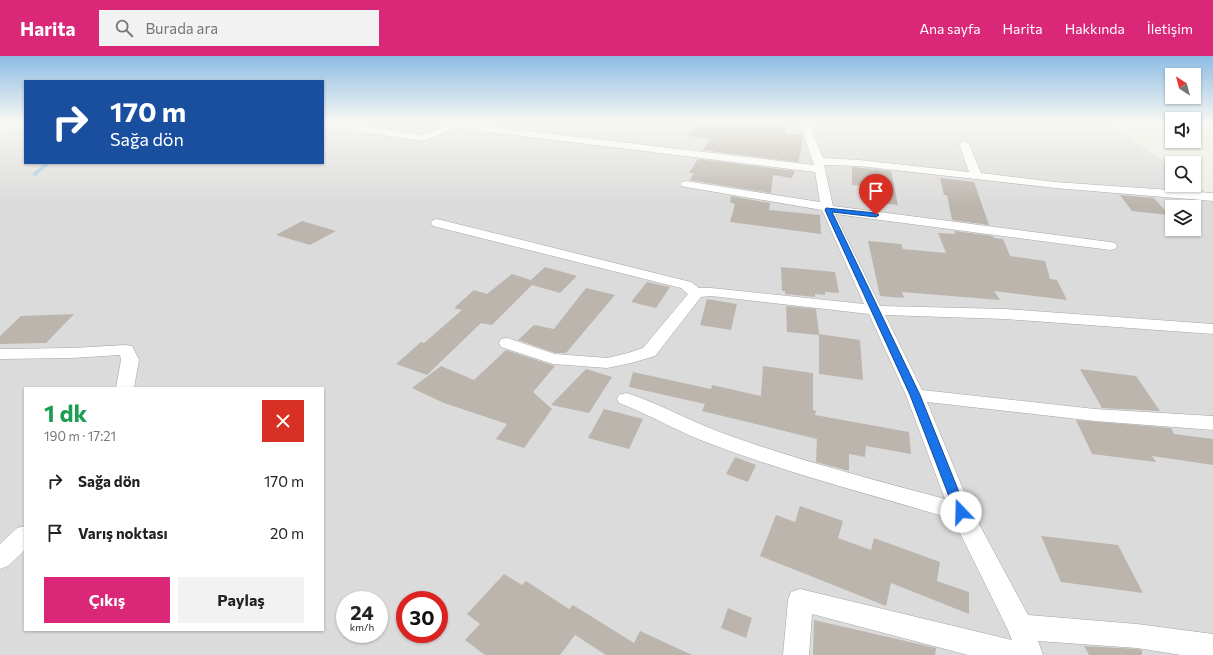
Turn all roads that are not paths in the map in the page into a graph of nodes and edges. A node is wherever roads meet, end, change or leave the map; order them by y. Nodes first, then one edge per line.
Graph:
1 (673, 149) edge
2 (814, 149) edge
3 (966, 149) edge
4 (819, 165) junction
5 (976, 176) junction
6 (686, 184) dead end
7 (1213, 197) edge
8 (828, 208) junction
9 (437, 223) dead end
10 (1110, 246) dead end
11 (696, 293) junction
12 (874, 310) junction
13 (1213, 329) edge
14 (507, 343) dead end
15 (0, 354) edge
16 (125, 387) edge
17 (915, 395) junction
18 (626, 399) dead end
19 (1213, 423) edge
20 (961, 512) junction
21 (24, 536) edge
22 (0, 559) edge
23 (1020, 627) junction
24 (1213, 647) edge
25 (796, 655) edge
26 (1018, 655) edge
27 (1030, 655) edge

1 - 4 street
2 - 4 street
3 - 5 street
4 - 5 street
4 - 8 street
5 - 7 street
6 - 8 street
8 - 10 street
8 - 12 street
9 - 11 street
11 - 12 street
11 - 14 street
12 - 13 street
12 - 17 street
15 - 16 street
17 - 19 street
17 - 20 street
18 - 20 street
20 - 23 street
21 - 22 street
23 - 24 street
23 - 27 street
25 - 26 street

